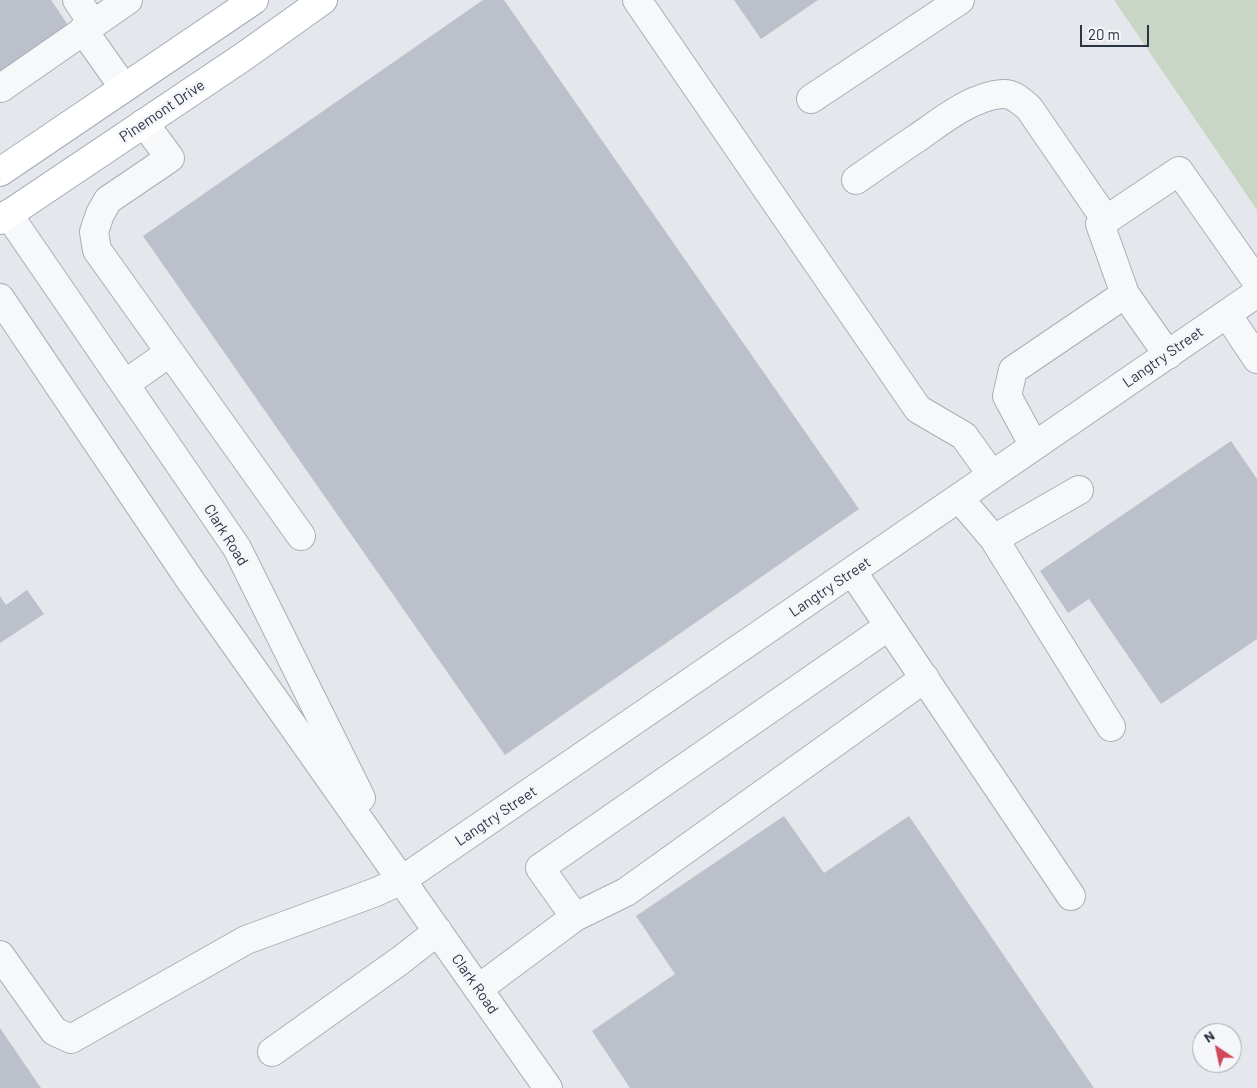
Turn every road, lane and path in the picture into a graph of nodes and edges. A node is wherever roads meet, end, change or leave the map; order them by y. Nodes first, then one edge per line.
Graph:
1 (77, 0) edge
2 (128, 0) edge
3 (254, 0) edge
4 (323, 0) edge
5 (637, 0) edge
6 (960, 0) edge
7 (88, 27) junction
8 (1, 88) edge
9 (124, 88) junction
10 (811, 100) dead end
11 (144, 123) junction
12 (0, 172) edge
13 (856, 180) dead end
14 (3, 212) edge
15 (1106, 220) junction
16 (1257, 282) edge
17 (1257, 293) edge
18 (1125, 294) junction
19 (0, 298) edge
20 (1227, 314) junction
21 (170, 353) junction
22 (1168, 355) junction
23 (1257, 359) edge
24 (125, 384) junction
25 (1034, 446) junction
26 (992, 475) junction
27 (1079, 490) dead end
28 (959, 498) junction
29 (301, 536) dead end
30 (994, 539) junction
31 (852, 571) junction
32 (889, 626) junction
33 (925, 678) junction
34 (1111, 727) dead end
35 (402, 880) junction
36 (1071, 896) dead end
37 (575, 917) junction
38 (438, 931) junction
39 (0, 956) edge
40 (478, 989) junction
41 (272, 1052) dead end
42 (548, 1088) edge

1 - 7 street
2 - 7 street
3 - 9 main road
4 - 11 main road, Pinemont Drive
5 - 26 street
6 - 10 street
7 - 8 street
7 - 9 street
9 - 12 main road
11 - 14 main road, Pinemont Drive
11 - 21 street
13 - 15 street
14 - 24 street, Clark Road
15 - 16 street
15 - 18 street
17 - 20 street, Langtry Street
18 - 22 street
18 - 25 street
19 - 35 street, Clark Road
20 - 22 street, Langtry Street
20 - 23 street
21 - 24 street
21 - 29 street
22 - 25 street, Langtry Street
24 - 35 street, Clark Road
25 - 26 street, Langtry Street
26 - 28 street, Langtry Street
27 - 30 street
28 - 30 street
28 - 31 street, Langtry Street
30 - 34 street
31 - 32 street
31 - 35 street, Langtry Street
32 - 33 street
32 - 37 street
33 - 36 street
33 - 37 street
35 - 38 street, Clark Road
35 - 39 street, Langtry Street
37 - 40 street
38 - 40 street, Clark Road
38 - 41 street
40 - 42 street, Clark Road

